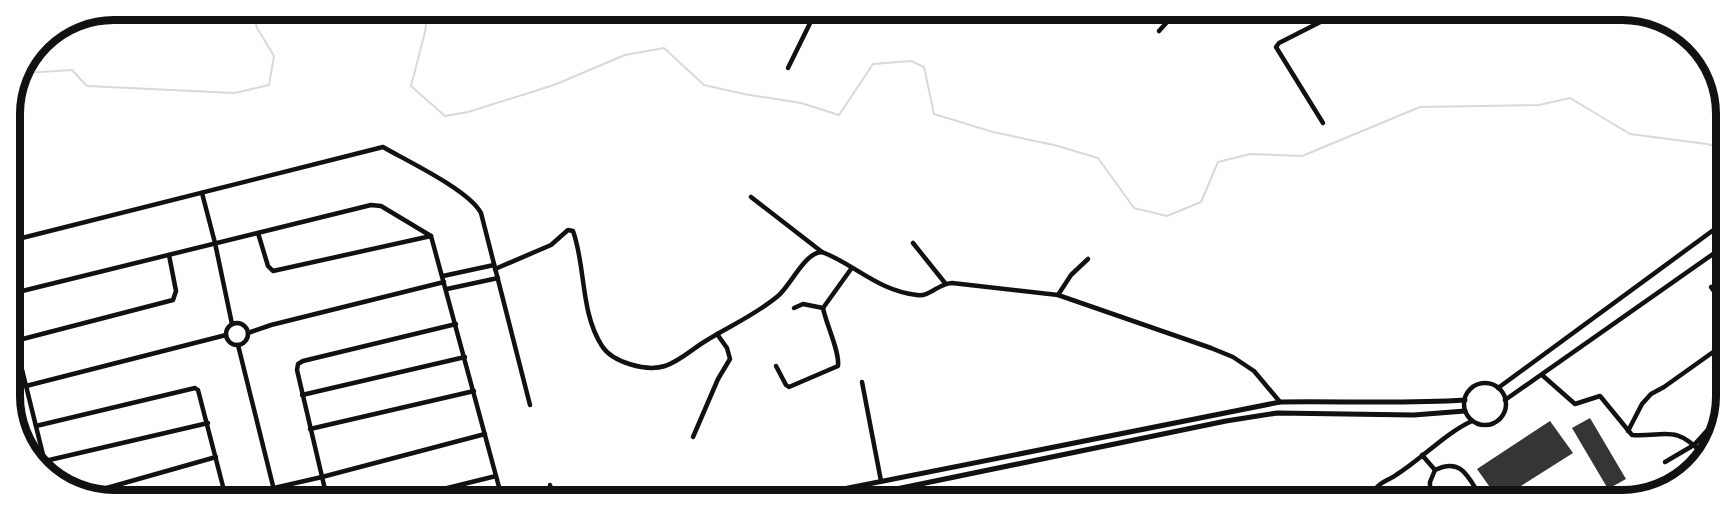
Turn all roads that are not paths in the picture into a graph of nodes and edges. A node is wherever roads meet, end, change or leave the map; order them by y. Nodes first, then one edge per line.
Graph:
1 (812, 20) edge
2 (1324, 20) edge
3 (1168, 21) edge
4 (1158, 31) dead end
5 (788, 68) dead end
6 (1323, 123) dead end
7 (202, 193) junction
8 (751, 197) dead end
9 (1716, 229) edge
10 (258, 233) junction
11 (431, 236) junction
12 (20, 238) edge
13 (215, 243) junction
14 (913, 243) dead end
15 (822, 252) junction
16 (1716, 252) edge
17 (169, 255) junction
18 (1088, 259) dead end
19 (494, 267) junction
20 (852, 268) junction
21 (498, 278) junction
22 (444, 279) junction
23 (945, 283) junction
24 (1711, 287) dead end
25 (447, 289) junction
26 (20, 292) edge
27 (1716, 294) edge
28 (1058, 295) junction
29 (794, 308) dead end
30 (823, 308) junction
31 (232, 324) junction
32 (456, 324) junction
33 (248, 333) junction
34 (717, 334) junction
35 (226, 335) junction
36 (20, 340) edge
37 (238, 345) junction
38 (1716, 350) edge
39 (465, 357) junction
40 (20, 361) edge
41 (776, 366) dead end
42 (1542, 375) junction
43 (862, 382) dead end
44 (26, 386) junction
45 (1498, 388) junction
46 (474, 391) junction
47 (302, 395) junction
48 (1465, 400) junction
49 (1505, 400) junction
50 (1280, 402) junction
51 (530, 405) dead end
52 (1465, 411) junction
53 (1472, 421) junction
54 (208, 423) junction
55 (36, 426) junction
56 (1710, 428) edge
57 (310, 429) junction
58 (1628, 431) junction
59 (485, 434) junction
60 (693, 437) dead end
61 (1694, 445) junction
62 (1699, 450) edge
63 (1422, 455) junction
64 (216, 457) junction
65 (45, 460) edge
66 (45, 461) edge
67 (1665, 462) dead end
68 (1435, 470) junction
69 (496, 476) junction
70 (322, 477) junction
71 (881, 481) junction
72 (550, 484) dead end
73 (274, 489) junction
74 (100, 490) edge
75 (226, 490) edge
76 (269, 490) edge
77 (325, 490) edge
78 (439, 490) edge
79 (500, 490) edge
80 (552, 490) edge
81 (837, 490) edge
82 (892, 490) edge
83 (1375, 490) edge
84 (1430, 490) edge
85 (1476, 490) edge

1 - 5 street
2 - 6 street
3 - 4 street
7 - 12 street
7 - 13 street
7 - 19 street
8 - 15 street
9 - 45 street
10 - 11 street
10 - 11 street
10 - 13 street
11 - 22 street
13 - 17 street
13 - 31 street
14 - 23 street
15 - 20 street
15 - 34 street
16 - 42 street
17 - 26 street
17 - 36 street
18 - 28 street
19 - 21 street
19 - 22 street
19 - 34 street
20 - 23 street
20 - 30 street
21 - 25 street
21 - 51 street
22 - 25 street
22 - 33 street
23 - 28 street
24 - 27 street
25 - 32 street
28 - 50 street
29 - 30 street
30 - 41 street
31 - 33 street
31 - 35 street
32 - 39 street
32 - 47 street
33 - 37 street
34 - 60 street
35 - 37 street
35 - 44 street
37 - 73 street
38 - 58 street
39 - 46 street
39 - 47 street
40 - 44 street
42 - 49 street
42 - 58 street
43 - 71 street
44 - 55 street
45 - 48 street
45 - 49 street
46 - 57 street
46 - 59 street
47 - 57 street
48 - 50 street
48 - 52 street
49 - 53 street
50 - 71 street
52 - 53 street
52 - 82 street
53 - 63 street
54 - 55 street
54 - 64 street
54 - 66 street
55 - 65 street
56 - 61 street
57 - 70 street
58 - 61 street
59 - 69 street
59 - 70 street
61 - 62 street
61 - 67 street
63 - 68 street
63 - 83 street
64 - 74 street
64 - 75 street
68 - 84 street
68 - 85 street
69 - 78 street
69 - 79 street
70 - 73 street
70 - 77 street
71 - 81 street
72 - 80 street
73 - 76 street

